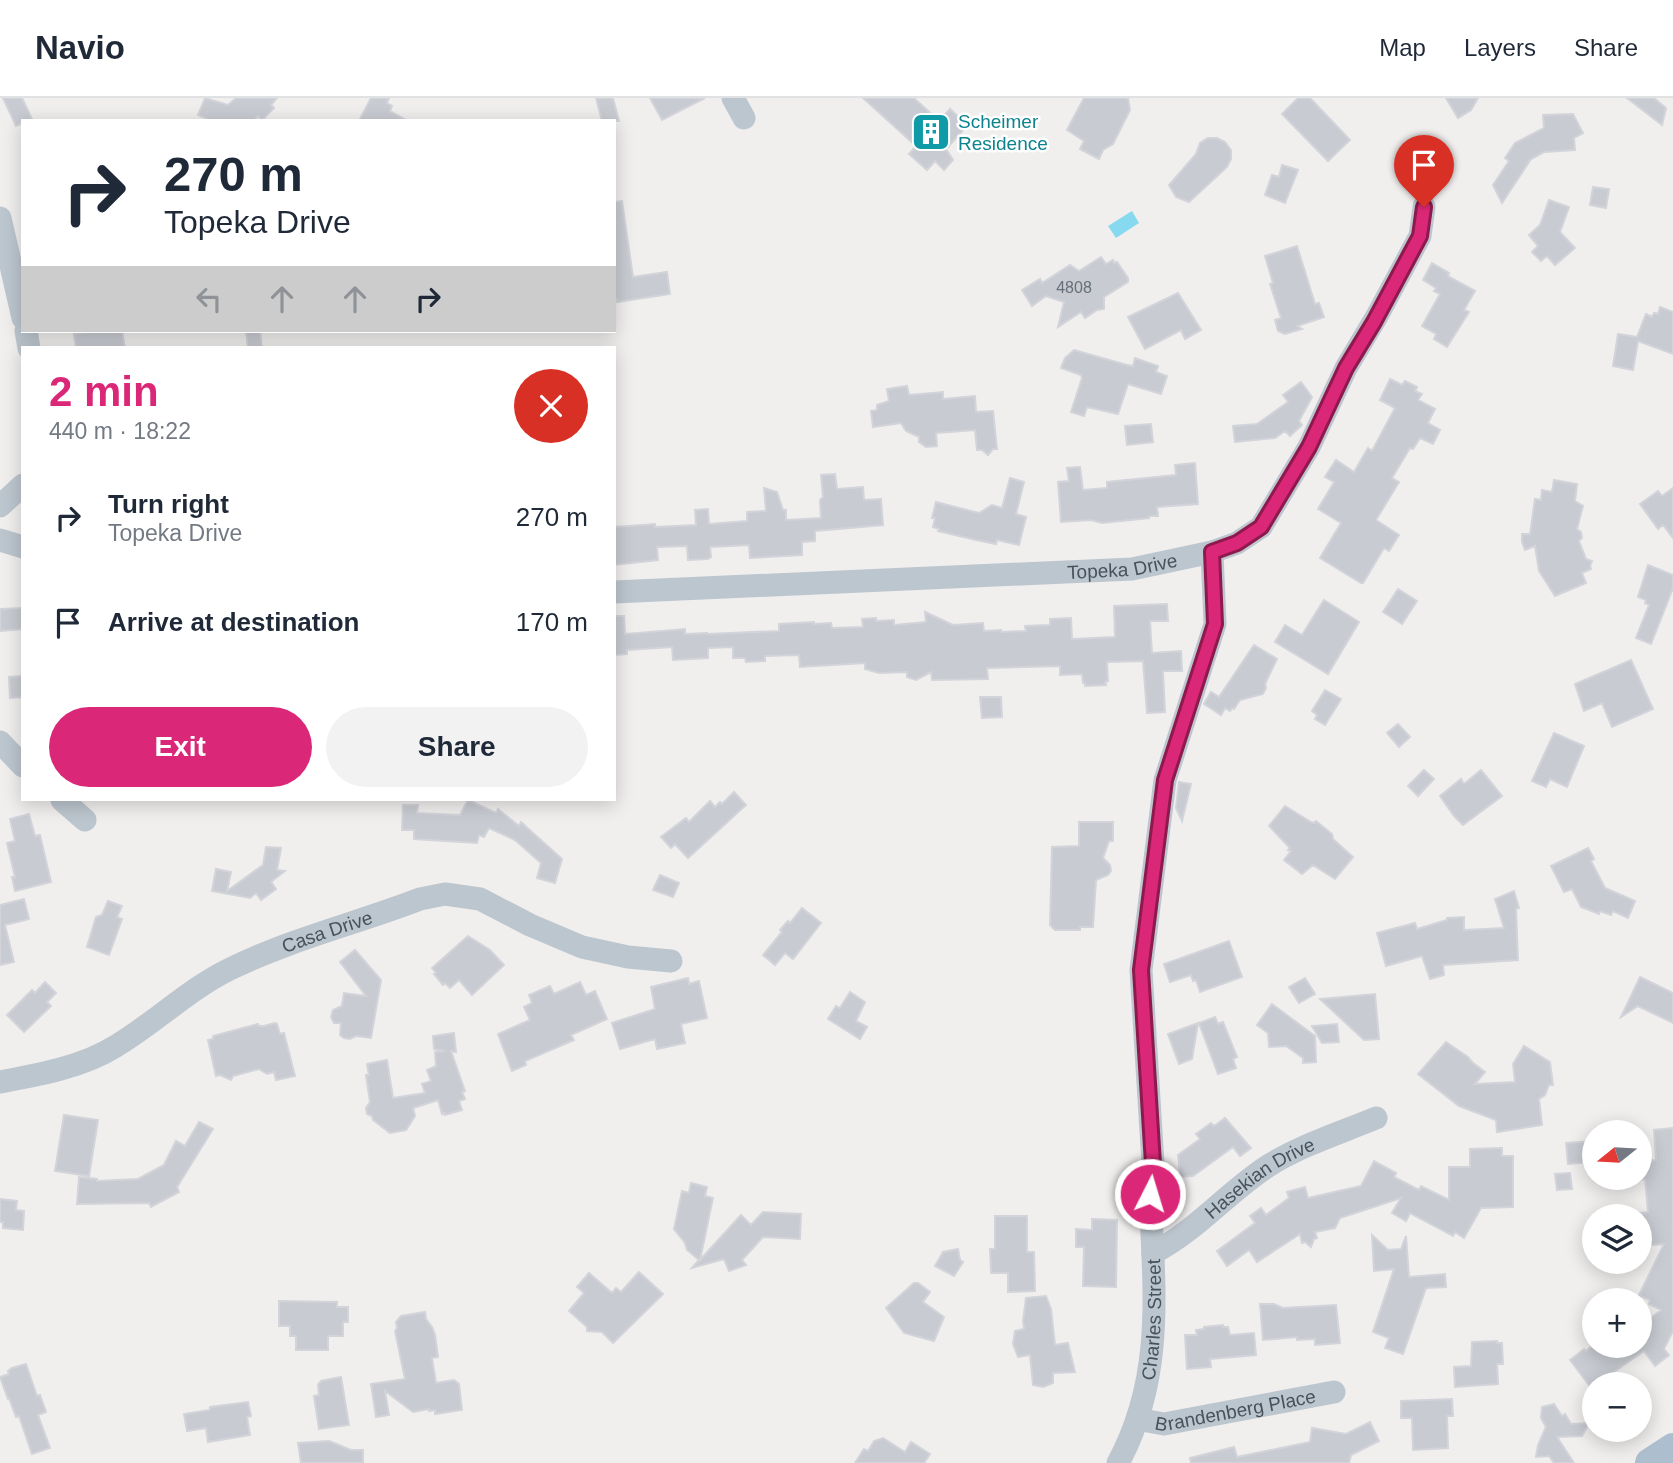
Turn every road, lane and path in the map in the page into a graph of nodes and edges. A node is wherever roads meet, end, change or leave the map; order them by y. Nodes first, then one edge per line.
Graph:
1 (1424, 207) dead end
2 (0, 218) edge
3 (21, 309) edge
4 (21, 487) edge
5 (0, 506) edge
6 (0, 540) edge
7 (21, 546) edge
8 (1212, 552) junction
9 (616, 592) edge
10 (0, 742) edge
11 (21, 764) edge
12 (63, 801) edge
13 (85, 820) dead end
14 (671, 961) dead end
15 (0, 1082) edge
16 (1376, 1118) dead end
17 (1153, 1253) junction
18 (1334, 1392) dead end
19 (1137, 1419) junction
20 (1673, 1448) edge
21 (1118, 1463) edge
22 (1650, 1463) edge

1 - 8 street, Topeka Drive
2 - 3 street
4 - 5 street
6 - 7 street
8 - 9 street, Topeka Drive
8 - 17 street, Charles Street
10 - 11 street
12 - 13 street
14 - 15 street, Casa Drive
16 - 17 street, Hasekian Drive
17 - 19 street, Charles Street
18 - 19 street, Brandenberg Place
19 - 21 street, Charles Street
20 - 22 main road

